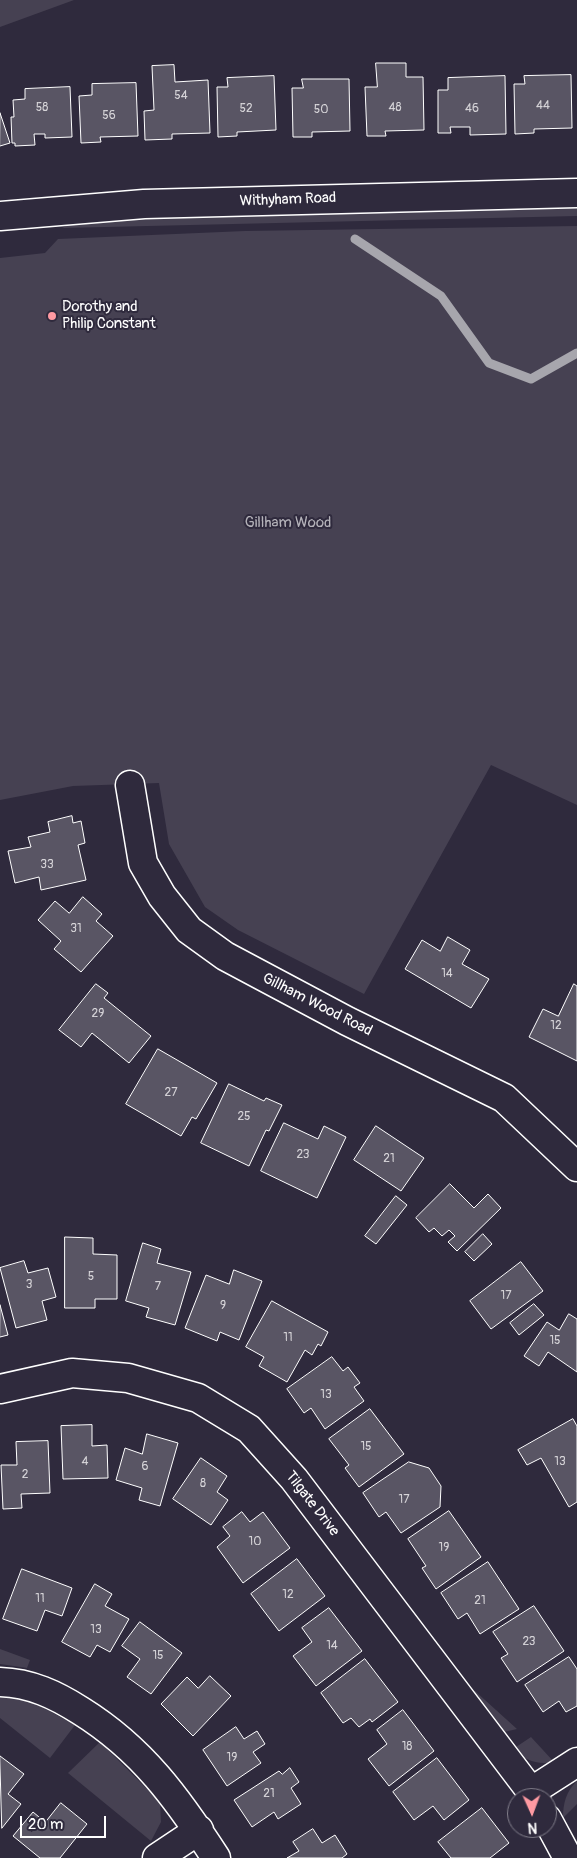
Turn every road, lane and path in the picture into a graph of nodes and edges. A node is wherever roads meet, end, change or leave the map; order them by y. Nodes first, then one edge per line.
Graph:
1 (577, 193) edge
2 (0, 216) edge
3 (130, 785) dead end
4 (576, 1162) edge
5 (0, 1389) edge
6 (0, 1682) edge
7 (577, 1762) edge
8 (529, 1788) edge
9 (542, 1788) edge
10 (199, 1830) junction
11 (557, 1838) edge
12 (157, 1858) edge
13 (216, 1858) edge
14 (568, 1858) edge

1 - 2 street, Withyham Road
3 - 4 street, Gillham Wood Road
5 - 8 street, Tilgate Drive
6 - 10 street
7 - 9 street, Tilgate Drive
10 - 12 street
10 - 13 street
11 - 14 street

